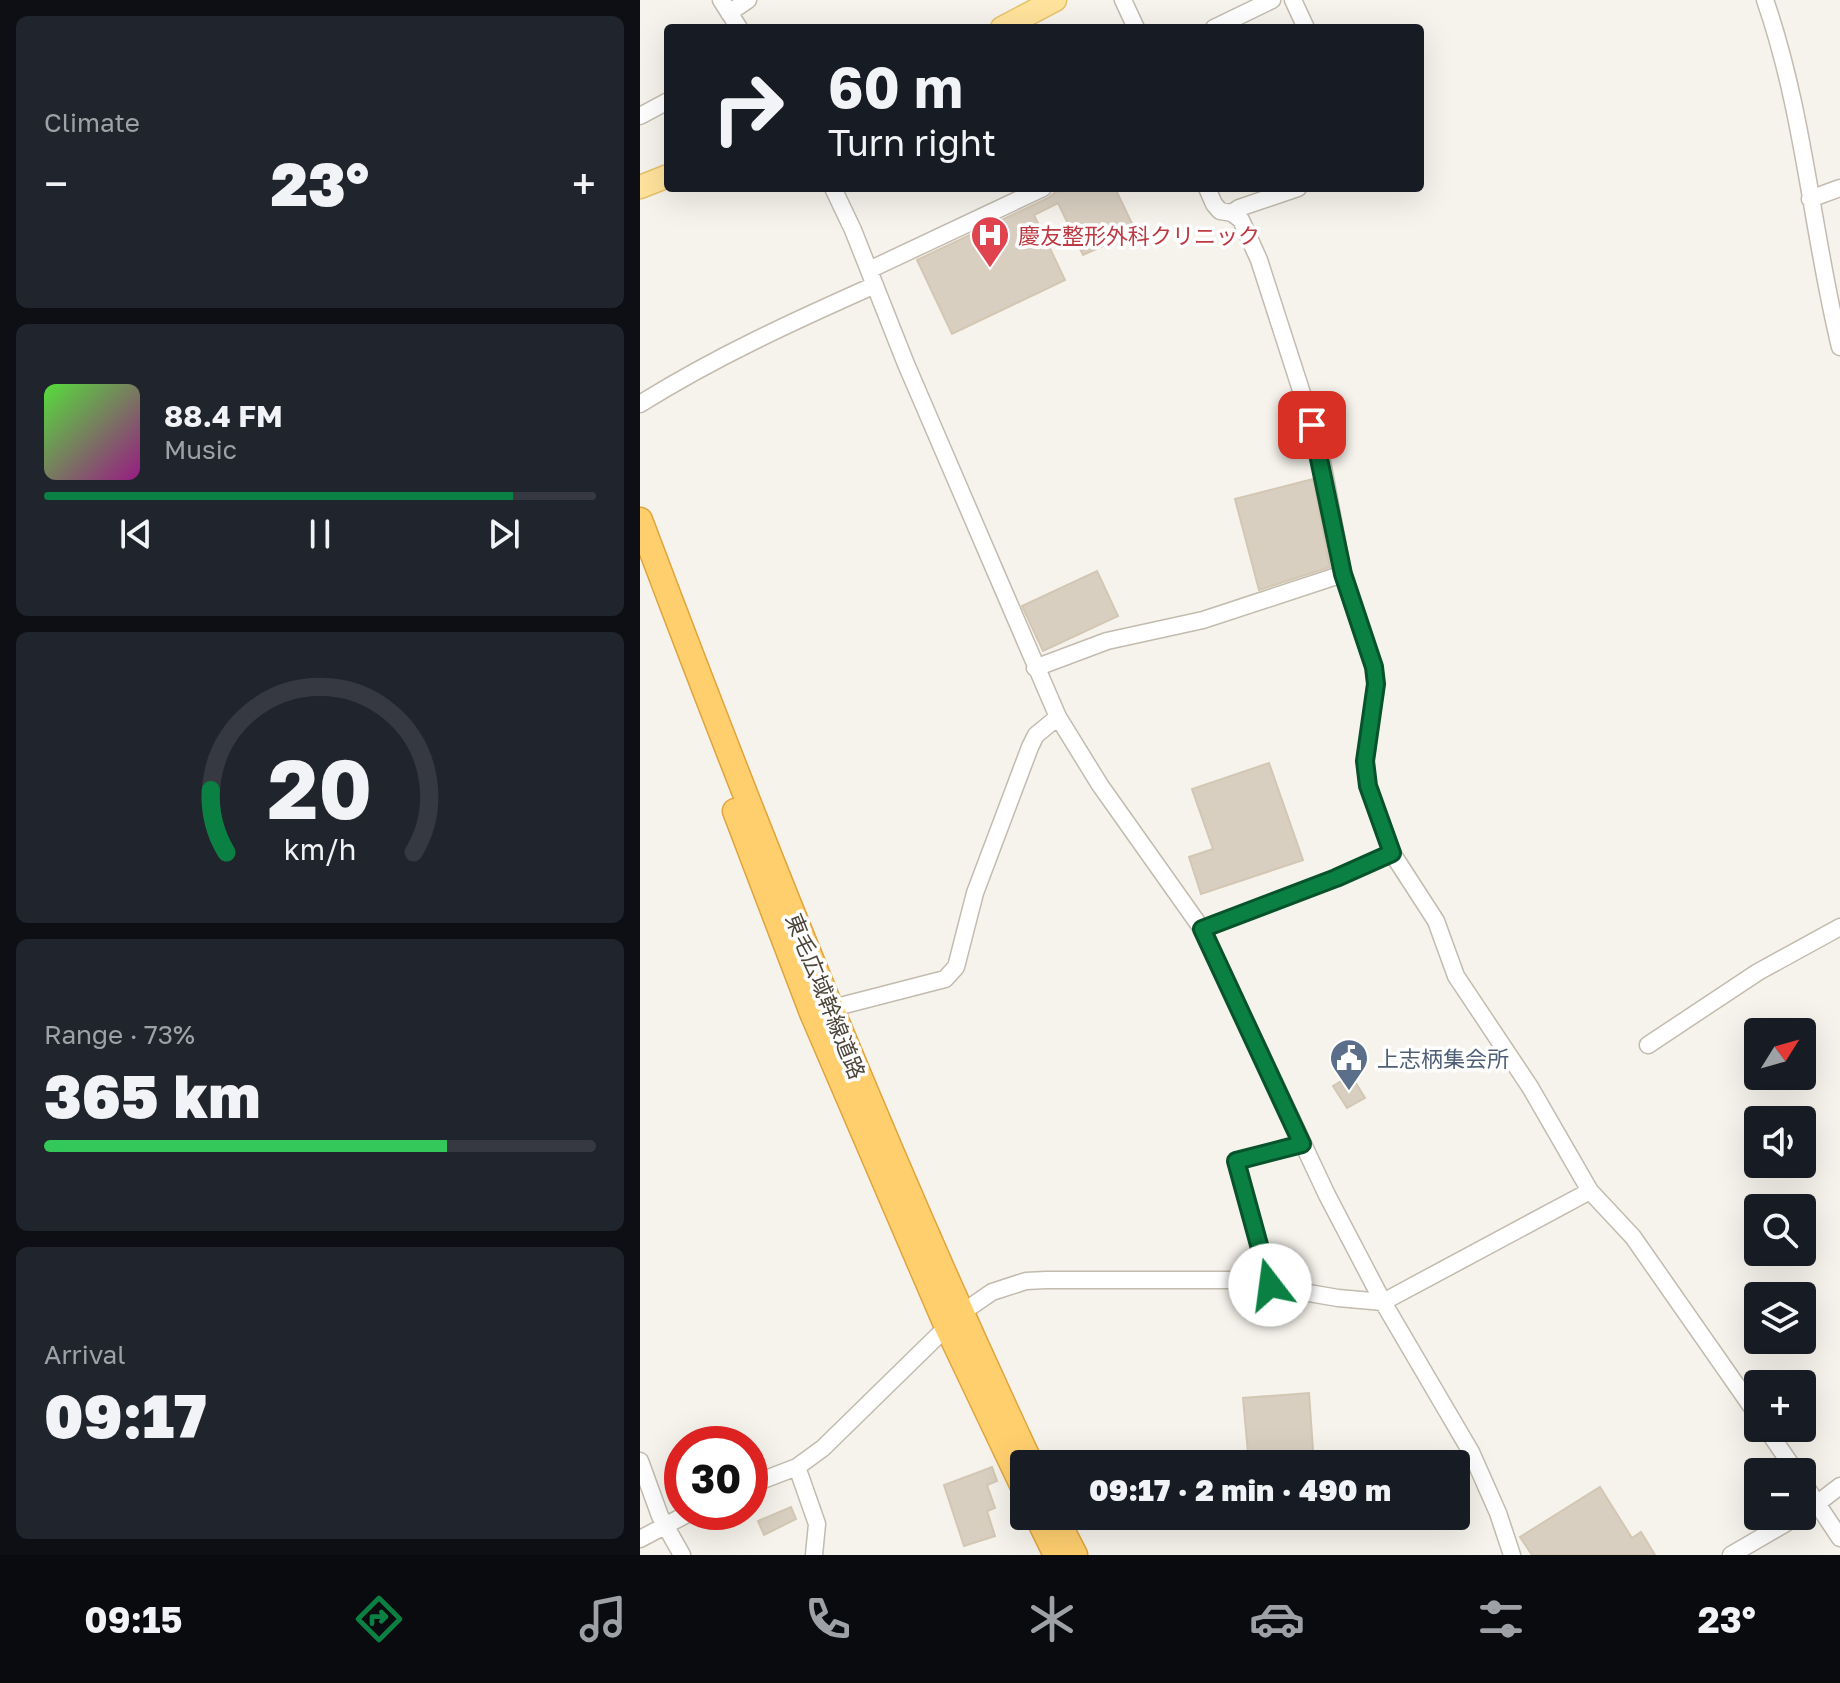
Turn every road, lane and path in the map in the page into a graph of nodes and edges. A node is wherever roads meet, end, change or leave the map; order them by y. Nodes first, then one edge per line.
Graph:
1 (748, 0) edge
2 (1055, 0) edge
3 (1123, 0) edge
4 (1272, 0) edge
5 (1293, 0) edge
6 (1765, 0) edge
7 (730, 14) edge
8 (1010, 24) edge
9 (1134, 24) edge
10 (1222, 24) edge
11 (1304, 24) edge
12 (664, 103) edge
13 (640, 116) edge
14 (664, 178) edge
15 (640, 187) edge
16 (1840, 188) edge
17 (835, 192) edge
18 (1035, 192) edge
19 (1209, 192) edge
20 (1284, 192) edge
21 (1810, 199) junction
22 (1232, 213) junction
23 (872, 278) junction
24 (1840, 347) edge
25 (640, 404) edge
26 (640, 520) edge
27 (640, 564) edge
28 (1343, 574) junction
29 (1035, 668) junction
30 (1058, 717) junction
31 (1392, 853) junction
32 (1840, 927) edge
33 (1202, 929) junction
34 (821, 1011) junction
35 (1648, 1045) dead end
36 (1302, 1144) junction
37 (1590, 1191) junction
38 (1270, 1285) junction
39 (1383, 1302) junction
40 (954, 1320) junction
41 (1744, 1396) edge
42 (1024, 1450) edge
43 (1010, 1455) edge
44 (640, 1461) edge
45 (797, 1467) junction
46 (768, 1478) edge
47 (1840, 1486) edge
48 (1816, 1501) edge
49 (1818, 1504) junction
50 (664, 1521) edge
51 (664, 1525) edge
52 (669, 1530) edge
53 (1044, 1530) edge
54 (1062, 1530) edge
55 (1774, 1530) edge
56 (1840, 1538) edge
57 (640, 1539) edge
58 (682, 1555) edge
59 (814, 1555) edge
60 (1056, 1555) edge
61 (1075, 1555) edge
62 (1512, 1555) edge
63 (1731, 1555) edge

1 - 7 street
2 - 8 main road
3 - 9 street
4 - 10 street
5 - 11 street
6 - 21 street
12 - 13 street
14 - 15 main road
16 - 21 street
17 - 23 street
18 - 23 street
19 - 22 street
20 - 22 street
21 - 24 street
22 - 28 street
23 - 25 street
23 - 29 street
26 - 34 highway, 東毛広域幹線道路
27 - 34 highway, 東毛広域幹線道路
28 - 29 street
28 - 31 street
29 - 30 street
30 - 33 street
30 - 34 street
31 - 33 street
31 - 37 street
32 - 35 street
33 - 36 street
34 - 40 highway, 東毛広域幹線道路
36 - 38 street
36 - 39 street
37 - 39 street
37 - 41 street
38 - 39 street
38 - 40 street
39 - 62 street
40 - 42 highway, 東毛広域幹線道路
40 - 43 highway, 東毛広域幹線道路
40 - 45 street
44 - 50 street
45 - 46 street
45 - 59 street
47 - 49 street
48 - 49 street
49 - 56 street
51 - 57 street
52 - 58 street
53 - 60 highway
54 - 61 highway
55 - 63 street

